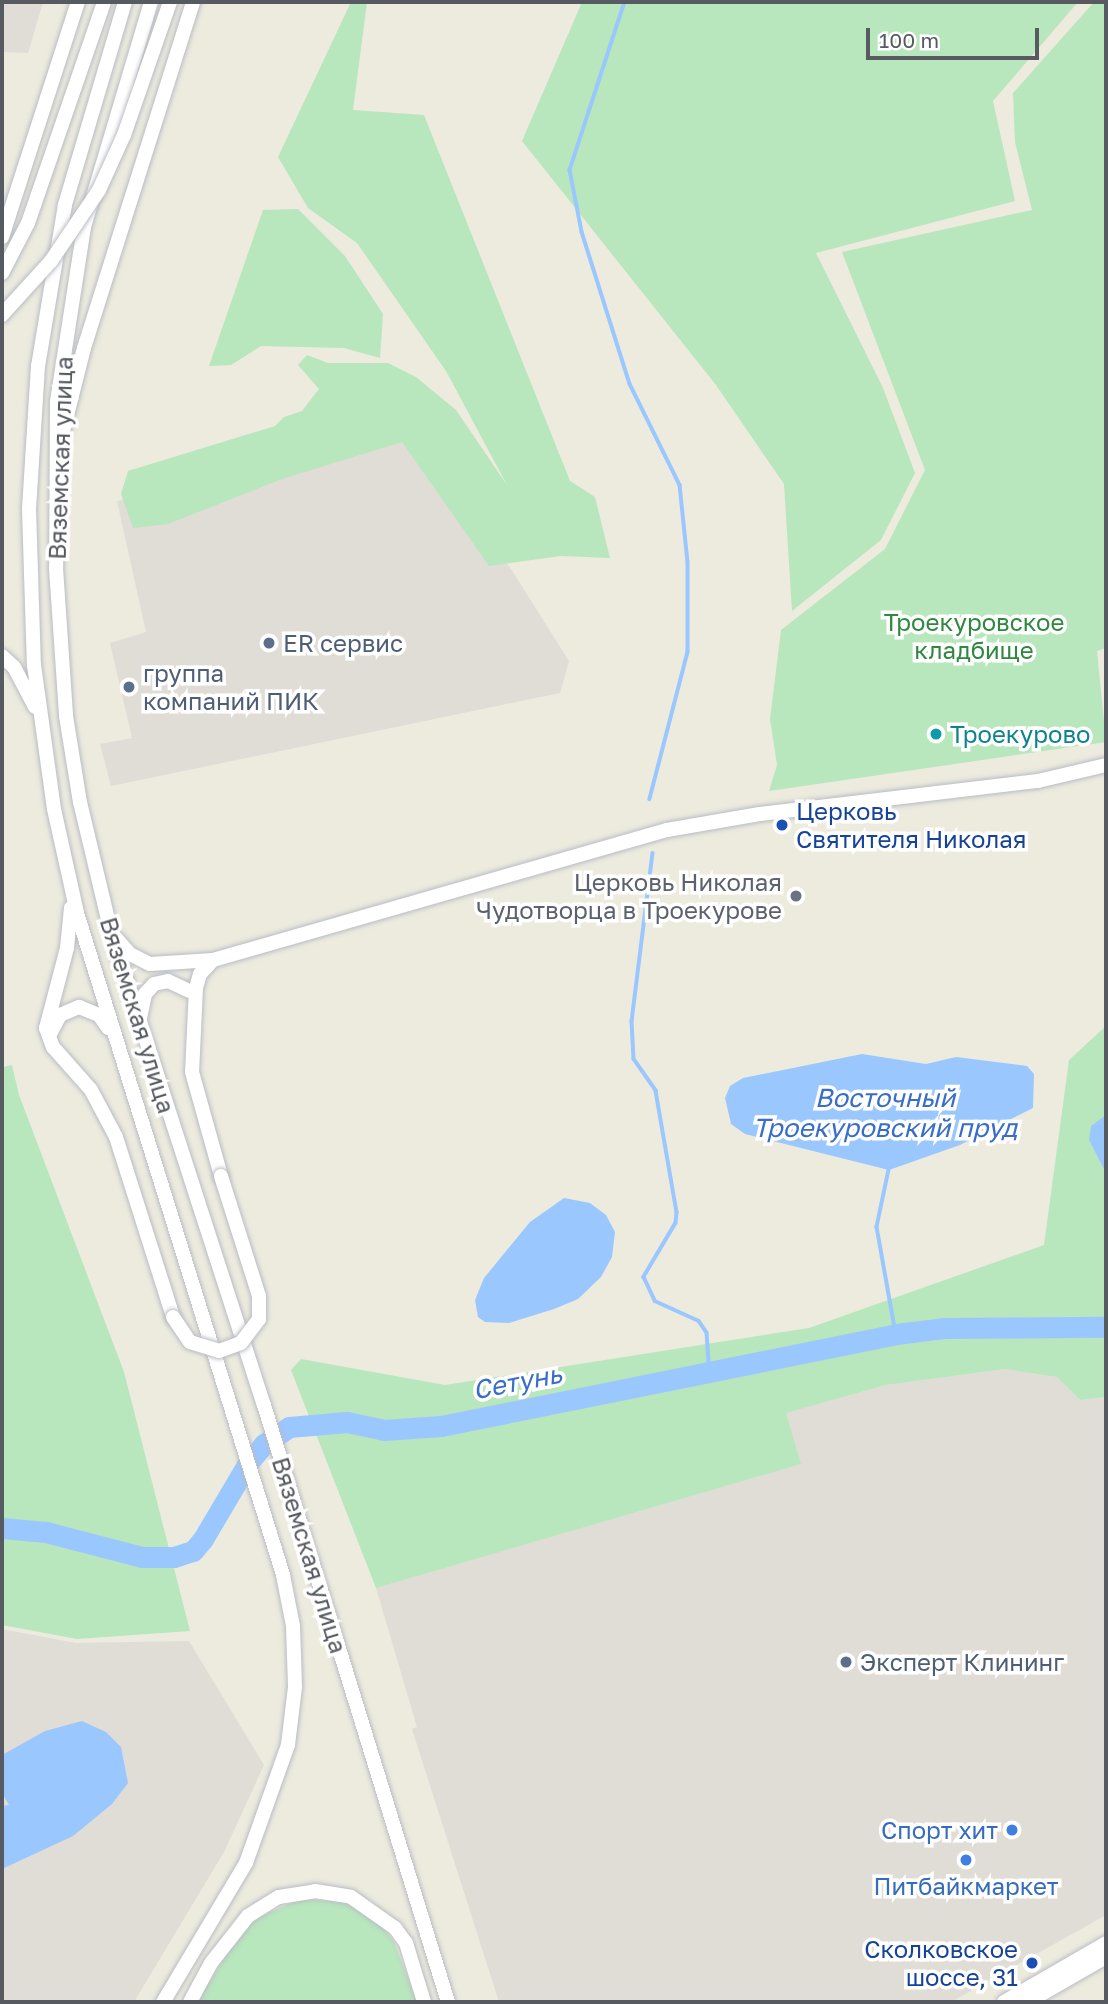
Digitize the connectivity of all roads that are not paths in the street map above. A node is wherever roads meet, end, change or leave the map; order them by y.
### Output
1 (79, 2) edge
2 (104, 2) edge
3 (125, 2) edge
4 (150, 2) edge
5 (170, 2) edge
6 (191, 9) edge
7 (2, 237) edge
8 (2, 273) edge
9 (2, 315) edge
10 (55, 463) junction
11 (2, 656) edge
12 (45, 733) junction
13 (1106, 765) edge
14 (72, 890) junction
15 (111, 932) junction
16 (237, 954) junction
17 (213, 960) junction
18 (150, 964) junction
19 (173, 976) junction
20 (154, 984) junction
21 (193, 1003) junction
22 (140, 1026) junction
23 (113, 1034) junction
24 (49, 1039) junction
25 (1106, 1943) edge
26 (1106, 1957) edge
27 (163, 2002) edge
28 (190, 2002) edge
29 (424, 2002) edge
30 (447, 2002) edge
31 (1004, 2002) edge
32 (1028, 2002) edge

1 - 7 main road
2 - 8 main road
3 - 12 main road, Вяземская улица
4 - 10 main road, Вяземская улица
5 - 9 main road, bridge
6 - 10 main road
10 - 15 main road, Вяземская улица
11 - 12 main road
12 - 14 main road, Вяземская улица
13 - 16 main road
14 - 23 main road, Вяземская улица
14 - 24 main road
15 - 18 main road
15 - 22 main road, Вяземская улица
16 - 17 main road
16 - 21 main road
17 - 18 main road
17 - 19 main road
17 - 21 main road
18 - 19 main road
19 - 20 main road
19 - 21 main road
20 - 21 main road
20 - 22 main road
21 - 24 main road, bridge
22 - 30 main road, Вяземская улица
23 - 24 main road
23 - 27 main road, Вяземская улица
25 - 31 main road
26 - 32 main road
28 - 29 main road

